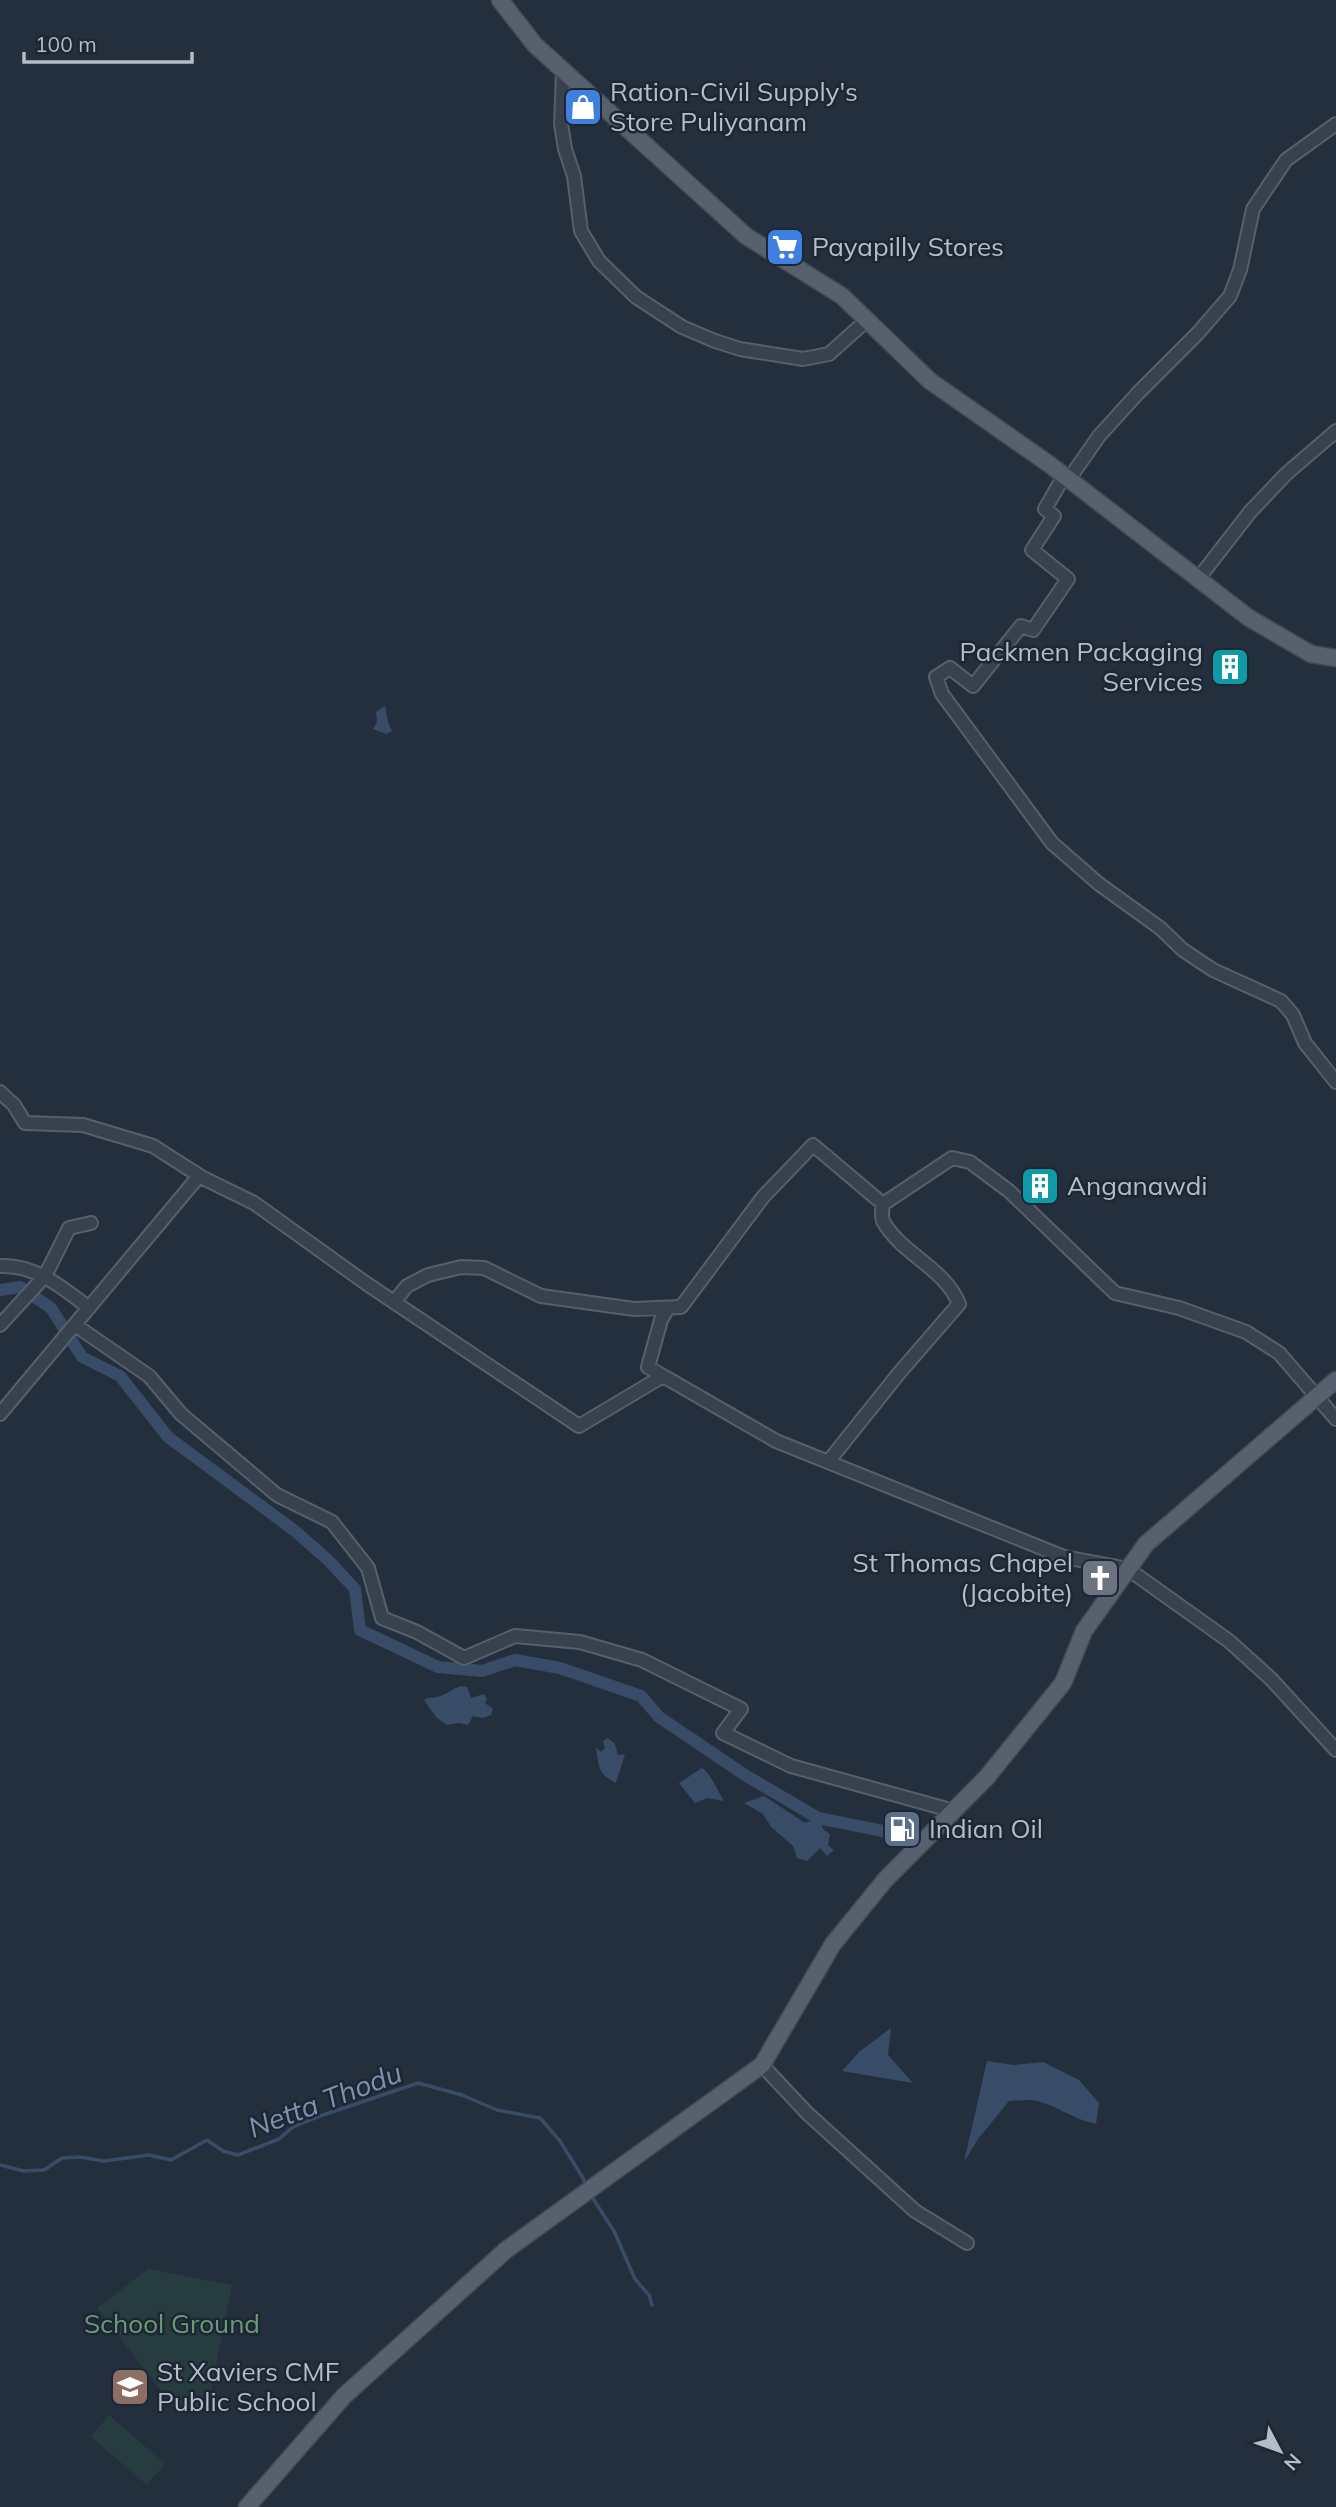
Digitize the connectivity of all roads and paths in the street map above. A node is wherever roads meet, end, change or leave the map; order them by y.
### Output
1 (500, 0) edge
2 (563, 71) junction
3 (1336, 124) edge
4 (867, 320) junction
5 (1336, 431) edge
6 (1066, 478) junction
7 (1198, 579) junction
8 (1336, 658) edge
9 (1336, 1082) edge
10 (0, 1092) edge
11 (203, 1178) junction
12 (883, 1204) junction
13 (91, 1223) dead end
14 (0, 1265) edge
15 (45, 1277) junction
16 (394, 1302) junction
17 (89, 1308) junction
18 (668, 1308) junction
19 (0, 1325) edge
20 (75, 1325) junction
21 (663, 1376) junction
22 (1336, 1380) edge
23 (1316, 1395) junction
24 (0, 1414) edge
25 (1336, 1419) edge
26 (828, 1462) junction
27 (1128, 1569) junction
28 (1336, 1750) edge
29 (954, 1811) junction
30 (762, 2065) junction
31 (967, 2243) dead end
32 (247, 2507) edge

1 - 2 main road
2 - 4 main road
2 - 4 street
3 - 6 street
4 - 6 main road
5 - 7 street
6 - 7 main road
6 - 9 street
7 - 8 main road
10 - 11 street
11 - 16 street
11 - 17 street
12 - 18 street
12 - 23 street
12 - 26 street
13 - 15 street
14 - 15 street
15 - 17 street
15 - 19 street
16 - 18 street
16 - 21 street
17 - 20 street
18 - 21 street
20 - 24 street
20 - 29 street
21 - 26 street
22 - 23 main road
23 - 25 street
23 - 27 main road
26 - 27 street
27 - 28 street
27 - 29 main road
29 - 30 main road
30 - 31 street
30 - 32 main road

